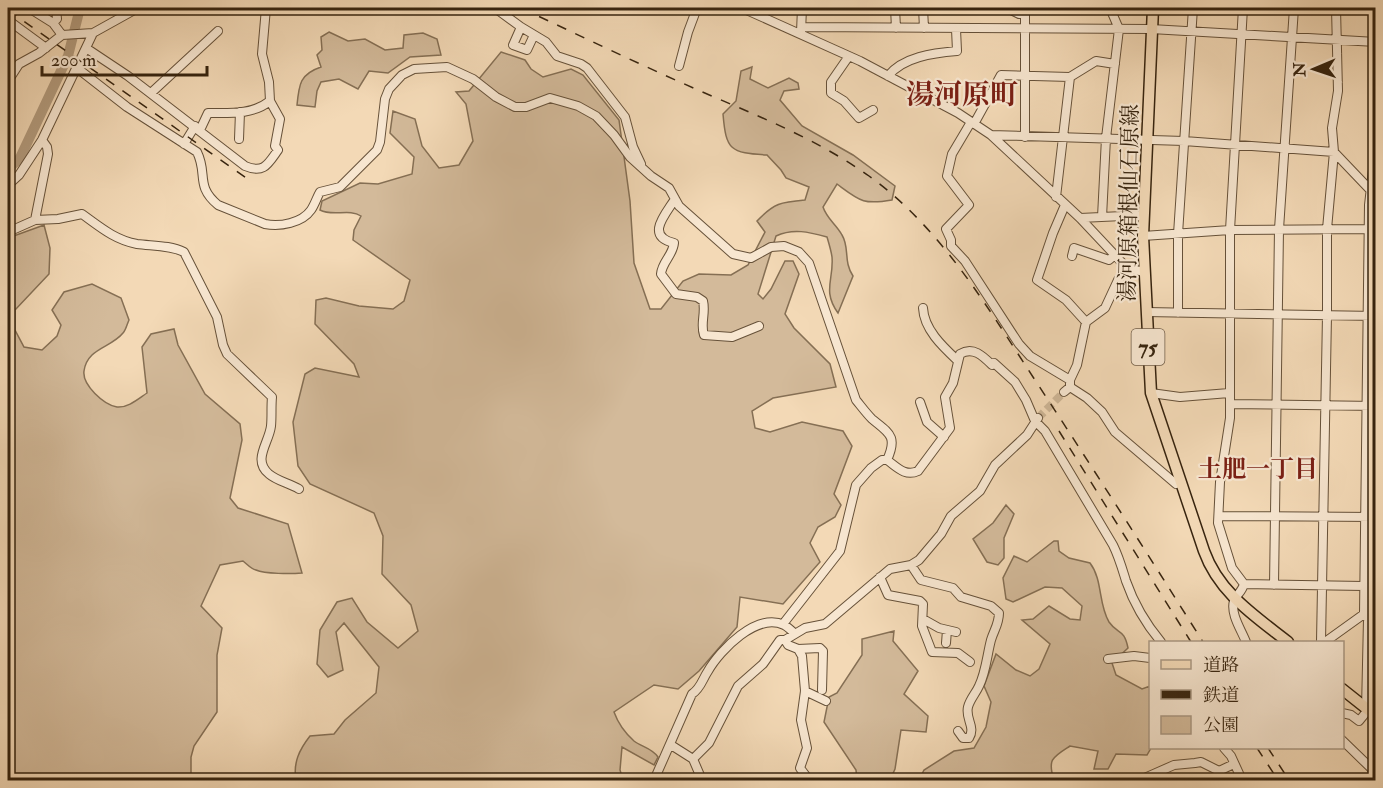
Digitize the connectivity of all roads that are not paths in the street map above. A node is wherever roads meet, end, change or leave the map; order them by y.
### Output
1 (29, 8) edge
2 (56, 8) edge
3 (138, 8) edge
4 (153, 8) edge
5 (224, 8) edge
6 (266, 8) edge
7 (495, 8) edge
8 (697, 8) edge
9 (742, 8) edge
10 (802, 8) edge
11 (895, 8) edge
12 (925, 8) edge
13 (1007, 8) edge
14 (1110, 8) edge
15 (1153, 8) edge
16 (1193, 8) edge
17 (1243, 8) edge
18 (1294, 8) edge
19 (1336, 8) edge
20 (1025, 11) edge
21 (8, 20) edge
22 (53, 23) junction
23 (521, 27) junction
24 (896, 28) junction
25 (924, 28) junction
26 (1119, 28) junction
27 (957, 29) junction
28 (1025, 29) junction
29 (1151, 29) junction
30 (802, 30) junction
31 (218, 31) dead end
32 (1191, 31) junction
33 (93, 33) junction
34 (64, 34) junction
35 (1242, 34) junction
36 (534, 35) junction
37 (1293, 37) junction
38 (1336, 40) junction
39 (1376, 42) edge
40 (46, 48) junction
41 (86, 48) junction
42 (849, 56) junction
43 (1115, 64) junction
44 (679, 66) dead end
45 (77, 68) junction
46 (888, 76) junction
47 (1025, 76) junction
48 (1070, 77) junction
49 (8, 81) edge
50 (151, 93) junction
51 (270, 101) junction
52 (873, 110) dead end
53 (240, 112) junction
54 (973, 123) junction
55 (197, 128) junction
56 (991, 135) junction
57 (1025, 137) junction
58 (1062, 138) junction
59 (1106, 138) junction
60 (239, 139) dead end
61 (1147, 139) junction
62 (42, 140) junction
63 (1184, 141) junction
64 (1376, 143) edge
65 (184, 144) junction
66 (1235, 145) junction
67 (1285, 148) junction
68 (1334, 152) junction
69 (644, 170) junction
70 (8, 185) edge
71 (1372, 193) edge
72 (1056, 197) junction
73 (675, 199) junction
74 (1065, 205) junction
75 (1144, 214) junction
76 (1102, 217) junction
77 (1080, 218) junction
78 (35, 220) junction
79 (1279, 229) junction
80 (1327, 229) junction
81 (1369, 229) junction
82 (1230, 230) junction
83 (8, 232) edge
84 (1178, 234) junction
85 (1143, 236) junction
86 (1115, 255) junction
87 (1072, 256) dead end
88 (1127, 268) junction
89 (1144, 272) junction
90 (923, 308) dead end
91 (1146, 312) junction
92 (1178, 312) junction
93 (1229, 314) junction
94 (1278, 314) junction
95 (1327, 315) junction
96 (1372, 316) edge
97 (1086, 322) junction
98 (759, 326) dead end
99 (957, 360) junction
100 (1068, 387) junction
101 (1151, 393) junction
102 (1229, 393) junction
103 (920, 402) dead end
104 (1230, 404) junction
105 (1277, 404) junction
106 (1325, 405) junction
107 (1371, 406) edge
108 (1037, 419) junction
109 (944, 437) junction
110 (887, 460) junction
111 (1176, 484) dead end
112 (299, 489) dead end
113 (1219, 516) junction
114 (1275, 517) junction
115 (1323, 517) junction
116 (1365, 517) junction
117 (1376, 518) edge
118 (910, 565) junction
119 (880, 577) junction
120 (1244, 584) junction
121 (1274, 585) junction
122 (1322, 585) junction
123 (1364, 585) junction
124 (1235, 599) junction
125 (1364, 614) junction
126 (1376, 614) edge
127 (923, 619) junction
128 (783, 624) junction
129 (947, 630) junction
130 (956, 632) dead end
131 (795, 634) junction
132 (785, 640) junction
133 (1160, 641) edge
134 (1246, 641) edge
135 (1287, 641) edge
136 (1323, 641) edge
137 (1324, 641) edge
138 (946, 643) dead end
139 (798, 649) junction
140 (1149, 658) edge
141 (1108, 659) dead end
142 (970, 662) dead end
143 (822, 690) dead end
144 (805, 691) junction
145 (1344, 691) edge
146 (826, 701) dead end
147 (1370, 712) edge
148 (1344, 713) edge
149 (958, 731) dead end
150 (1344, 742) edge
151 (671, 745) junction
152 (1225, 749) edge
153 (693, 759) junction
154 (1234, 764) junction
155 (1164, 770) junction
156 (1376, 773) edge
157 (652, 780) edge
158 (702, 780) edge
159 (809, 780) edge
160 (878, 780) edge
161 (889, 780) edge
162 (1140, 780) edge
163 (1162, 780) edge
164 (1242, 780) edge

1 - 22 street
2 - 22 street
3 - 33 street
4 - 5 street
6 - 51 street
7 - 23 street
8 - 44 street
9 - 30 street
10 - 30 street
11 - 24 street
12 - 25 street
13 - 20 street
14 - 26 street
15 - 29 main road, 湯河原箱根仙石原線 / 75
16 - 32 street
17 - 35 street
18 - 37 street
19 - 38 street
20 - 28 street
21 - 40 street
22 - 34 street
23 - 36 street
23 - 36 street
24 - 25 street
24 - 30 street
25 - 27 street
26 - 28 street
26 - 29 street
26 - 43 street
27 - 28 street
27 - 46 street
28 - 47 street
29 - 32 street
29 - 61 main road, 湯河原箱根仙石原線 / 75
30 - 42 street
31 - 50 street
32 - 35 street
32 - 63 street
33 - 34 street
33 - 41 street
34 - 40 street
35 - 37 street
35 - 66 street
36 - 69 street
37 - 38 street
37 - 67 street
38 - 39 street
38 - 68 street
40 - 49 street
41 - 45 street
41 - 50 street
42 - 46 street
42 - 52 street
43 - 48 street
43 - 59 street
45 - 62 street
45 - 65 street
46 - 54 street
47 - 48 street
47 - 54 street
47 - 57 street
48 - 58 street
50 - 55 street
51 - 53 street
51 - 55 street
53 - 55 street
53 - 60 street
54 - 56 street
54 - 100 street
55 - 65 street
56 - 57 street
56 - 72 street
57 - 58 street
58 - 59 street
58 - 72 street
59 - 61 street
59 - 76 street
61 - 63 street
61 - 75 main road, 湯河原箱根仙石原線 / 75
62 - 70 street
62 - 78 street
63 - 66 street
63 - 84 street
64 - 71 street
65 - 69 street
66 - 67 street
66 - 82 street
67 - 68 street
67 - 79 street
68 - 71 street
68 - 80 street
69 - 73 street
71 - 81 street
72 - 74 street
73 - 98 street
73 - 110 street
74 - 77 street
74 - 97 street
75 - 76 street
75 - 85 main road, 湯河原箱根仙石原線 / 75
76 - 77 street
77 - 86 street
78 - 83 street
78 - 112 street
79 - 80 street
79 - 82 street
79 - 94 street
80 - 81 street
80 - 95 street
81 - 96 street
82 - 84 street
82 - 93 street
84 - 85 street
84 - 92 street
85 - 89 main road, 湯河原箱根仙石原線 / 75
86 - 87 street
86 - 88 street
88 - 89 street
88 - 97 street
89 - 91 main road, 湯河原箱根仙石原線 / 75
90 - 99 street
91 - 92 street
91 - 101 main road, 湯河原箱根仙石原線 / 75
92 - 93 street
93 - 94 street
93 - 102 street
94 - 95 street
94 - 105 street
95 - 96 street
95 - 106 street
96 - 107 street
97 - 100 street
99 - 108 street
99 - 109 street
100 - 111 street
101 - 102 street
101 - 124 main road, 湯河原箱根仙石原線 / 75
102 - 104 street
103 - 109 street
104 - 105 street
104 - 113 street
105 - 106 street
105 - 114 street
106 - 107 street
106 - 115 street
107 - 116 street
108 - 118 street
108 - 133 street
109 - 110 street
110 - 128 street
113 - 114 street
113 - 120 street
114 - 115 street
114 - 121 street
115 - 116 street
115 - 122 street
116 - 117 street
116 - 123 street
118 - 119 street
118 - 149 street
119 - 127 street
119 - 131 street
120 - 121 street
120 - 124 street
121 - 122 street
122 - 123 street
122 - 136 street
123 - 125 street
124 - 134 street
124 - 135 main road, 湯河原箱根仙石原線 / 75
125 - 126 street
125 - 137 street
125 - 147 street
127 - 129 street
127 - 142 street
128 - 131 street
128 - 151 street
129 - 130 street
129 - 138 street
131 - 132 street
132 - 139 street
132 - 153 street
139 - 143 street
139 - 144 street
140 - 141 street
144 - 146 street
144 - 159 street
145 - 147 main road
147 - 148 street
150 - 156 street
151 - 153 street
151 - 157 street
152 - 154 street
153 - 158 street
154 - 155 street
154 - 164 street
155 - 162 street
155 - 163 street
160 - 161 street

